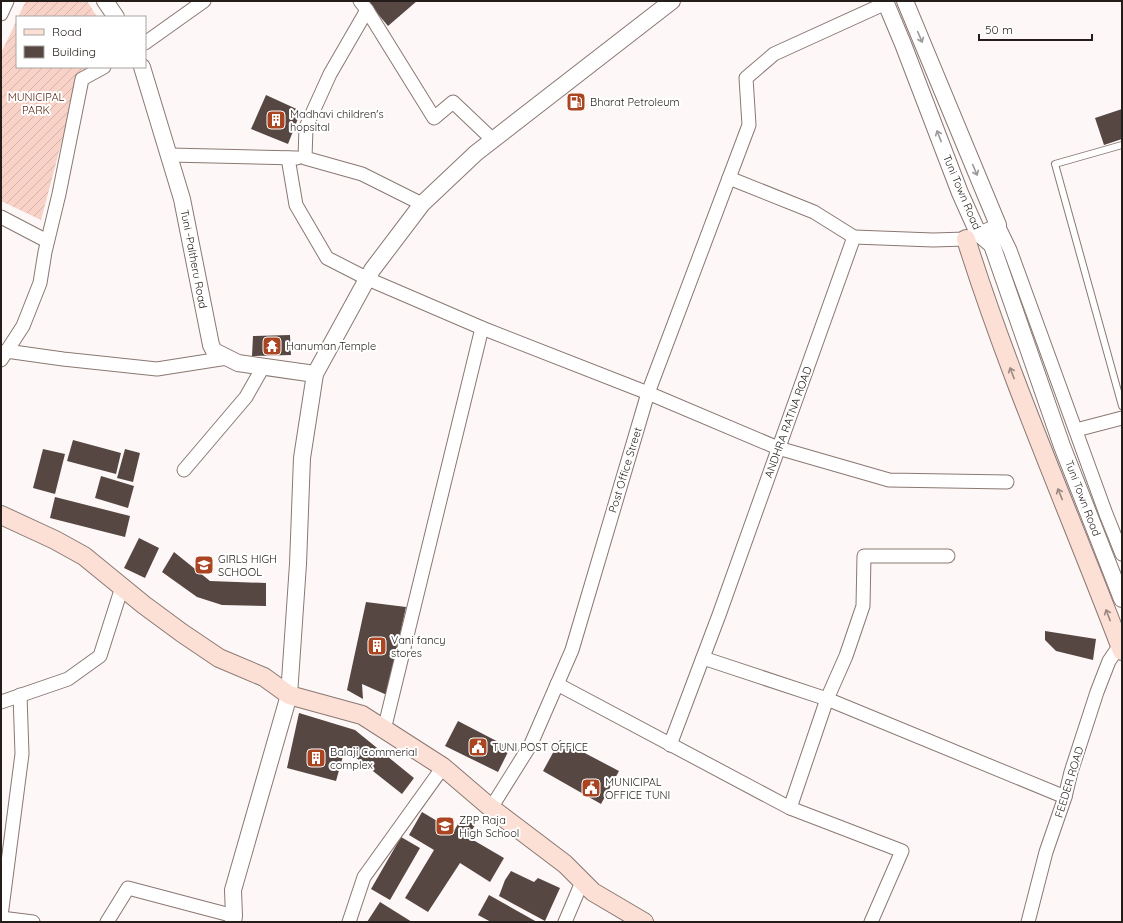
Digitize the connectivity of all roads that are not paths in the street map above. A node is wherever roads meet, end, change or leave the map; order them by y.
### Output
1 (7, 1) edge
2 (106, 1) edge
3 (204, 1) edge
4 (672, 1) edge
5 (905, 1) edge
6 (886, 2) edge
7 (363, 5) edge
8 (1, 14) edge
9 (115, 16) edge
10 (146, 42) edge
11 (102, 68) edge
12 (142, 68) edge
13 (493, 140) junction
14 (1122, 145) edge
15 (170, 155) junction
16 (288, 158) junction
17 (305, 158) junction
18 (730, 178) junction
19 (422, 204) junction
20 (1, 217) edge
21 (998, 225) junction
22 (972, 236) junction
23 (854, 237) junction
24 (47, 241) junction
25 (992, 245) junction
26 (368, 279) junction
27 (482, 328) junction
28 (4, 356) edge
29 (227, 358) junction
30 (263, 367) junction
31 (315, 374) junction
32 (648, 393) junction
33 (1122, 406) edge
34 (1122, 418) edge
35 (1076, 430) junction
36 (778, 448) junction
37 (184, 470) dead end
38 (1007, 482) dead end
39 (1, 516) edge
40 (1122, 554) edge
41 (948, 556) dead end
42 (122, 587) junction
43 (1122, 599) edge
44 (1121, 648) edge
45 (703, 658) junction
46 (557, 684) junction
47 (20, 695) junction
48 (289, 695) junction
49 (827, 699) junction
50 (1, 702) edge
51 (384, 730) junction
52 (670, 745) junction
53 (443, 767) junction
54 (1065, 797) junction
55 (491, 808) junction
56 (790, 808) junction
57 (582, 882) junction
58 (1, 917) edge
59 (233, 919) edge
60 (33, 922) edge
61 (107, 922) edge
62 (349, 922) edge
63 (565, 922) edge
64 (643, 922) edge
65 (871, 922) edge
66 (1028, 922) edge

1 - 8 street
2 - 9 street
3 - 10 street
4 - 13 street
5 -> 21 street, Tuni Town Road
6 - 18 street, Post Office Street
22 -> 6 street, Tuni Town Road
7 - 13 street
7 - 17 street
11 - 24 street
12 - 15 street, Tuni -Paltheru Road
13 - 19 street
14 - 33 lane
15 - 16 street
15 - 29 street, Tuni -Paltheru Road
16 - 17 street
16 - 26 street
17 - 19 street
18 - 23 street
18 - 32 street, Post Office Street
19 - 26 street
20 - 24 street
21 - 22 street
21 - 25 street, Tuni Town Road
21 - 35 street
22 - 23 street
22 - 25 street, Tuni Town Road
44 -> 22 main road
23 - 36 street, ANDHRA RATNA ROAD
24 - 28 street
25 - 43 street, Tuni Town Road
26 - 27 street
26 - 31 street
27 - 32 street
27 - 51 street
28 - 29 street
29 - 30 street, Tuni -Paltheru Road
30 - 31 street, Tuni -Paltheru Road
30 - 37 street
31 - 48 street
32 - 36 street
32 - 46 street, Post Office Street
34 - 35 street
35 - 40 street
36 - 38 street
36 - 45 street, ANDHRA RATNA ROAD
39 - 42 main road
41 - 49 street
42 - 47 street
42 - 48 main road
44 - 54 street, FEEDER ROAD
45 - 49 street
45 - 52 street, ANDHRA RATNA ROAD
46 - 52 street
46 - 55 street, Post Office Street
47 - 50 street
47 - 58 street
48 - 51 main road
48 - 59 street
49 - 54 street
49 - 56 street
51 - 53 main road
52 - 56 street
53 - 55 main road
53 - 62 street
54 - 66 street, FEEDER ROAD
55 - 57 main road
56 - 65 street
57 - 63 street
57 - 64 main road
58 - 60 street
59 - 61 street

